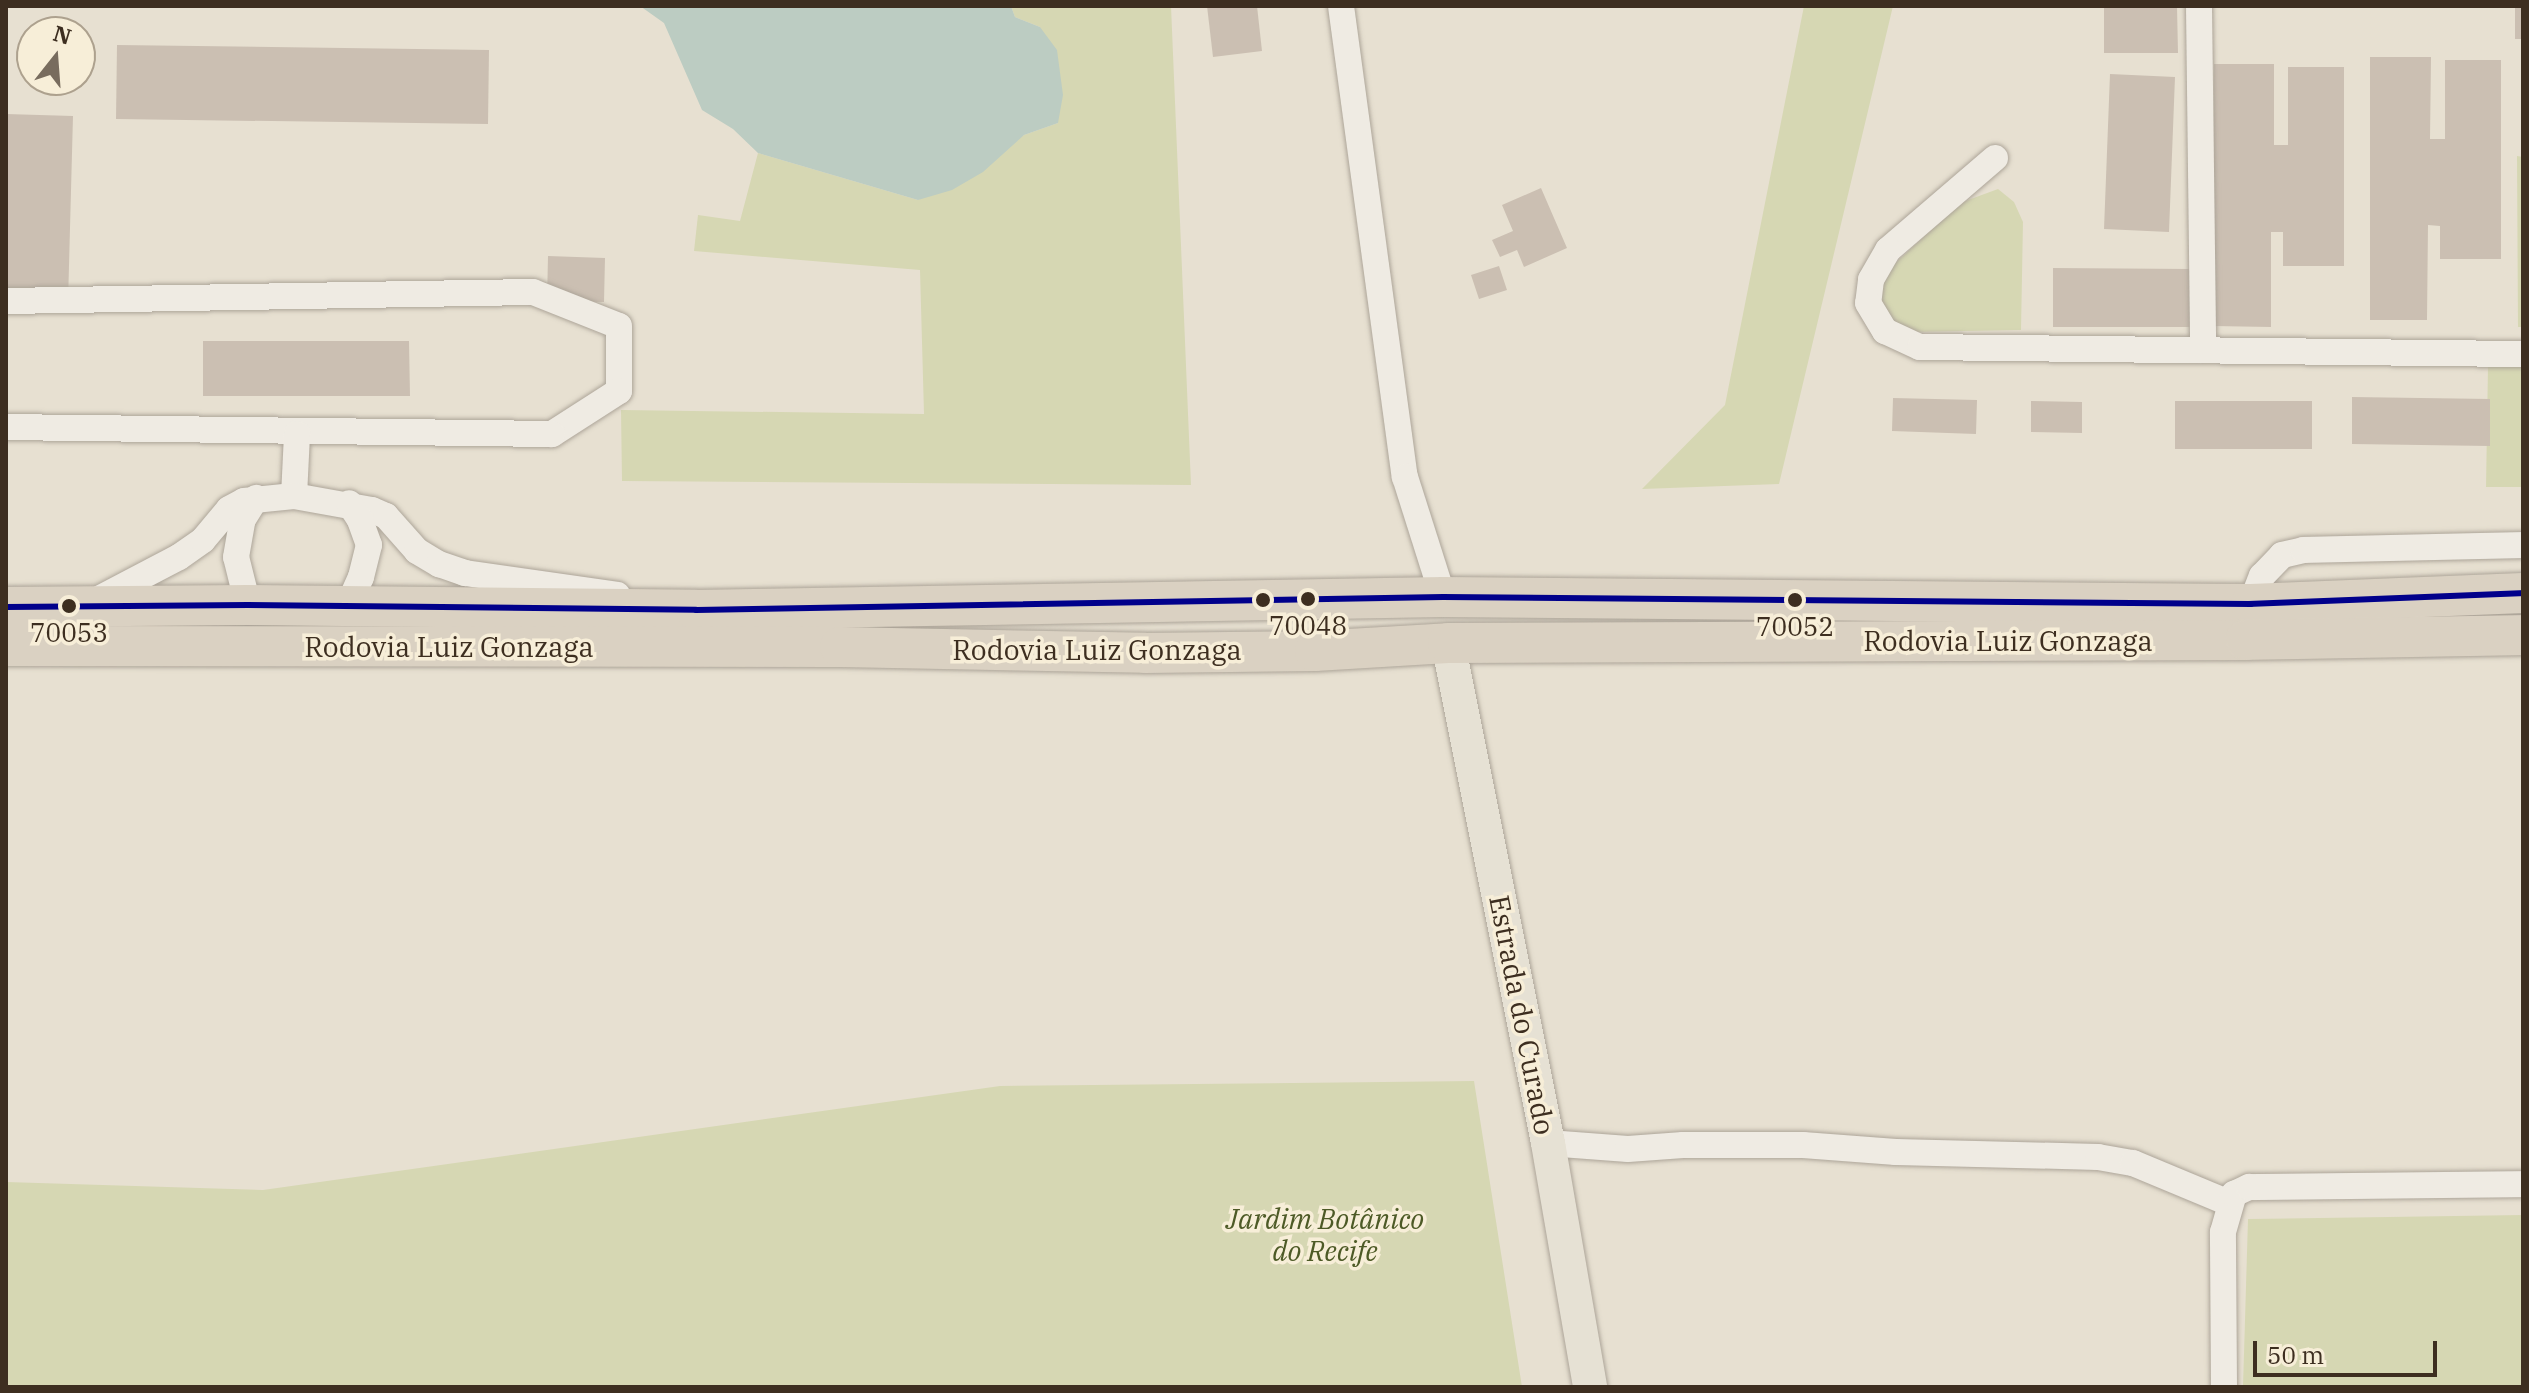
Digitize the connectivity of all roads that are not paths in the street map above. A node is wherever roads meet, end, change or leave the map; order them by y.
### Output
1 (1341, 6) edge
2 (2199, 6) edge
3 (1995, 158) dead end
4 (6, 301) edge
5 (2203, 350) junction
6 (2523, 354) edge
7 (6, 427) edge
8 (297, 434) junction
9 (294, 496) junction
10 (256, 498) junction
11 (349, 503) junction
12 (2523, 545) edge
13 (2523, 593) edge
14 (1443, 597) junction
15 (2251, 604) junction
16 (248, 605) junction
17 (348, 606) junction
18 (6, 607) edge
19 (83, 607) junction
20 (696, 610) junction
21 (2523, 635) edge
22 (1448, 643) junction
23 (6, 646) edge
24 (1548, 1143) junction
25 (2523, 1184) edge
26 (2229, 1203) junction
27 (1590, 1387) edge
28 (2224, 1387) edge

1 - 14 lane
2 - 5 lane
3 - 5 lane
4 - 8 lane
5 - 6 lane
7 - 8 lane
8 - 9 lane
9 - 10 lane
9 - 11 lane
10 - 16 lane
10 - 19 lane
11 - 17 lane
11 - 20 lane
12 - 15 lane
13 - 15 highway, Rodovia Luiz Gonzaga
14 - 15 highway, Rodovia Luiz Gonzaga
14 - 20 highway, Rodovia Luiz Gonzaga
16 - 17 highway, Rodovia Luiz Gonzaga
16 - 19 highway, Rodovia Luiz Gonzaga
17 - 20 highway, Rodovia Luiz Gonzaga
18 - 19 highway, Rodovia Luiz Gonzaga
21 - 22 highway, Rodovia Luiz Gonzaga
22 - 23 highway, Rodovia Luiz Gonzaga
22 - 24 main road, Estrada do Curado
24 - 26 lane
24 - 27 main road, Estrada do Curado
25 - 26 lane
26 - 28 lane

